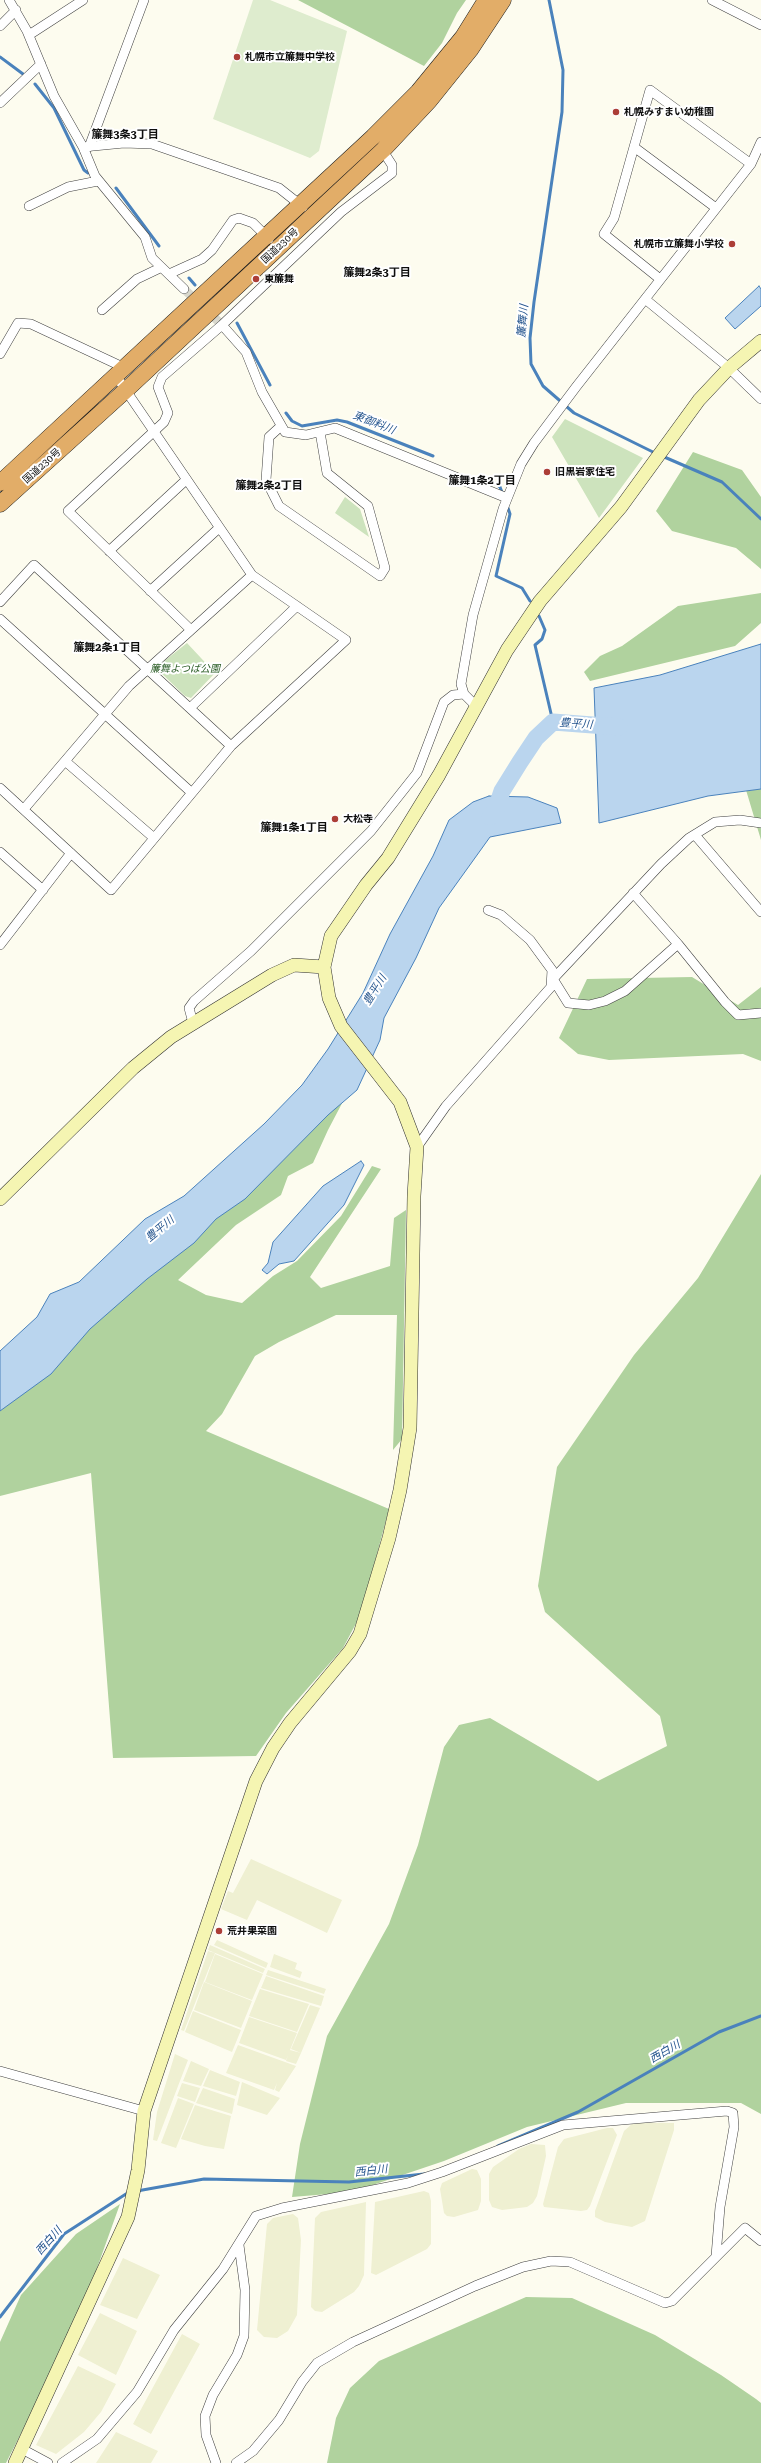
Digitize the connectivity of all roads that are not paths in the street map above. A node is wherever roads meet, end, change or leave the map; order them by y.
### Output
1 (9, 0) edge
2 (83, 0) edge
3 (144, 0) edge
4 (486, 0) edge
5 (503, 0) edge
6 (712, 0) edge
7 (16, 10) junction
8 (761, 25) edge
9 (0, 26) edge
10 (29, 35) junction
11 (41, 64) junction
12 (0, 103) edge
13 (761, 142) edge
14 (378, 144) junction
15 (634, 146) junction
16 (86, 147) junction
17 (751, 164) junction
18 (98, 181) junction
19 (300, 205) junction
20 (29, 206) dead end
21 (716, 208) junction
22 (312, 217) junction
23 (267, 236) junction
24 (276, 250) junction
25 (160, 268) junction
26 (169, 274) junction
27 (660, 279) junction
28 (184, 289) tunnel mouth
29 (645, 299) junction
30 (102, 310) dead end
31 (222, 325) junction
32 (761, 341) edge
33 (0, 354) edge
34 (729, 368) junction
35 (121, 372) junction
36 (126, 390) junction
37 (761, 399) edge
38 (281, 426) junction
39 (154, 431) junction
40 (320, 432) junction
41 (186, 480) junction
42 (0, 483) edge
43 (507, 498) junction
44 (0, 504) edge
45 (219, 528) junction
46 (109, 550) junction
47 (252, 575) junction
48 (150, 591) junction
49 (0, 602) edge
50 (297, 606) junction
51 (0, 619) edge
52 (190, 629) junction
53 (148, 668) junction
54 (464, 694) junction
55 (475, 705) junction
56 (190, 708) junction
57 (105, 714) junction
58 (231, 746) junction
59 (64, 761) junction
60 (0, 788) edge
61 (192, 793) junction
62 (24, 810) junction
63 (761, 823) edge
64 (694, 835) junction
65 (154, 838) junction
66 (0, 852) edge
67 (71, 853) junction
68 (43, 890) junction
69 (633, 893) junction
70 (488, 910) dead end
71 (761, 912) edge
72 (678, 944) junction
73 (0, 946) edge
74 (324, 967) junction
75 (553, 979) junction
76 (761, 1013) edge
77 (193, 1023) junction
78 (417, 1147) junction
79 (0, 1199) edge
80 (0, 2070) edge
81 (144, 2111) junction
82 (761, 2241) edge
83 (238, 2245) junction
84 (716, 2256) junction
85 (22, 2449) junction
86 (15, 2463) edge
87 (48, 2463) edge
88 (62, 2463) edge
89 (216, 2463) edge
90 (236, 2463) edge

1 - 7 street
2 - 10 street
3 - 16 street
4 - 14 highway, 国道230号
5 - 14 highway, 国道230号
6 - 8 street
7 - 9 street
7 - 10 street
10 - 11 street
11 - 12 street
11 - 16 street
13 - 17 street
14 - 19 highway, 国道230号
14 - 22 highway, 国道230号
14 - 31 street
15 - 17 street
15 - 21 street
15 - 27 street
16 - 18 street
16 - 19 street
17 - 21 street
18 - 20 street
18 - 25 street
19 - 22 street
19 - 23 highway, 国道230号
21 - 27 street
22 - 24 highway, 国道230号
23 - 24 street
23 - 26 street
23 - 35 highway, 国道230号
24 - 36 highway, 国道230号
25 - 26 street
25 - 30 street
26 - 28 street
27 - 29 street
29 - 34 street
29 - 43 street
31 - 38 street
31 - 39 street
32 - 34 street
33 - 35 street
34 - 37 street
34 - 55 street
35 - 36 street
35 - 42 highway, 国道230号
36 - 39 street
36 - 44 highway, 国道230号
38 - 40 street
38 - 40 street
39 - 41 street
39 - 46 street
40 - 43 street
41 - 45 street
41 - 46 street
43 - 54 street
45 - 47 street
45 - 48 street
46 - 48 street
47 - 50 street
47 - 52 street
48 - 52 street
49 - 53 street
50 - 56 street
50 - 58 street
51 - 57 street
52 - 53 street
53 - 56 street
53 - 57 street
54 - 55 street
54 - 77 street
55 - 74 street
56 - 58 street
57 - 59 street
57 - 61 street
58 - 61 street
59 - 62 street
59 - 65 street
60 - 62 street
61 - 65 street
62 - 67 street
63 - 64 street
64 - 69 street
64 - 71 street
65 - 67 street
66 - 68 street
67 - 68 street
68 - 73 street
69 - 72 street
69 - 75 street
70 - 75 street
72 - 75 street
72 - 76 street
74 - 77 street
74 - 78 street
75 - 78 street
77 - 79 street
78 - 81 street
80 - 81 street
81 - 85 street
82 - 84 street
83 - 84 street
83 - 88 street
83 - 89 street
84 - 90 street
85 - 86 street
85 - 87 street

